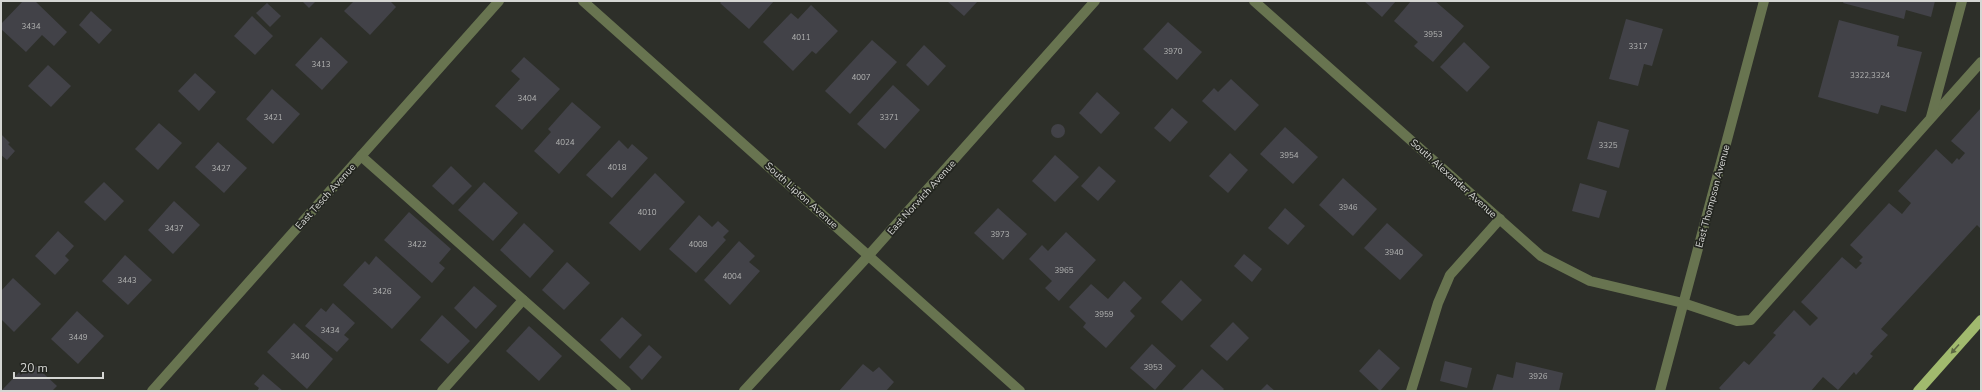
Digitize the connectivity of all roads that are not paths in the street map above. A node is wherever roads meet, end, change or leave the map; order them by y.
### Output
1 (499, 1) edge
2 (583, 1) edge
3 (1096, 1) edge
4 (1254, 1) edge
5 (1764, 1) edge
6 (1962, 1) edge
7 (1981, 62) edge
8 (1930, 119) junction
9 (362, 156) junction
10 (1500, 219) junction
11 (869, 255) junction
12 (523, 300) junction
13 (1683, 303) junction
14 (1981, 320) edge
15 (152, 391) edge
16 (442, 391) edge
17 (626, 391) edge
18 (744, 391) edge
19 (1020, 391) edge
20 (1411, 391) edge
21 (1660, 391) edge
22 (1918, 391) edge

1 - 9 street, East Tesch Avenue
2 - 11 street, South Lipton Avenue
3 - 11 street, East Norwich Avenue
4 - 10 street, South Alexander Avenue
5 - 13 street, East Thompson Avenue
6 - 8 street
7 - 8 street, South Alexander Avenue
8 - 13 street, South Alexander Avenue
9 - 12 street
9 - 15 street, East Tesch Avenue
10 - 13 street, South Alexander Avenue
10 - 20 street
11 - 18 street, East Norwich Avenue
11 - 19 street, South Lipton Avenue
12 - 16 street
12 - 17 street
13 - 21 street, East Thompson Avenue
14 -> 22 main road

